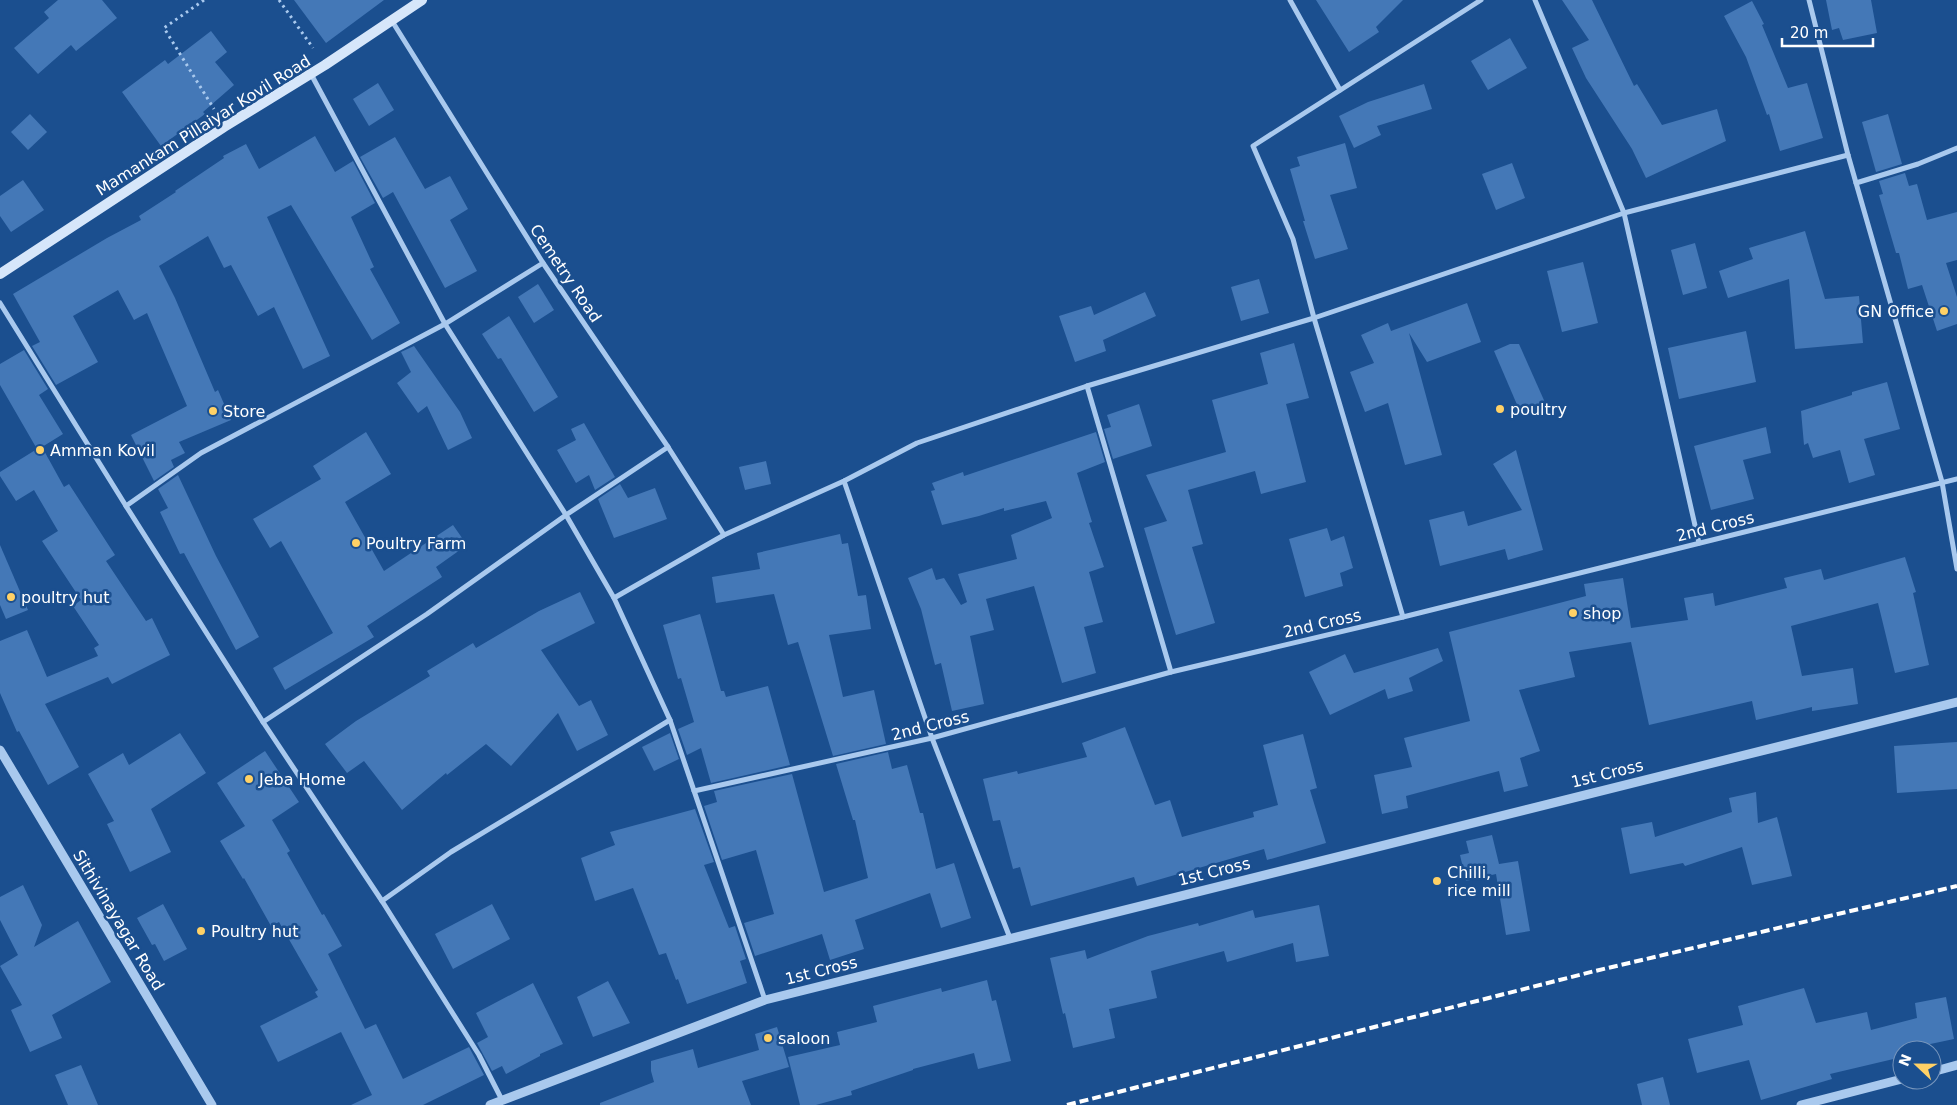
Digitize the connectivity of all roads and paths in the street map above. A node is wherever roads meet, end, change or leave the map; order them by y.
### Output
1 (204, 0) edge
2 (279, 0) edge
3 (422, 0) edge
4 (1290, 0) edge
5 (1481, 0) edge
6 (1535, 0) edge
7 (1809, 0) edge
8 (392, 21) junction
9 (325, 65) junction
10 (311, 74) junction
11 (1340, 90) junction
12 (224, 127) junction
13 (1957, 148) edge
14 (1848, 154) junction
15 (1856, 183) junction
16 (1624, 213) junction
17 (543, 263) junction
18 (0, 274) edge
19 (0, 303) edge
20 (1314, 318) junction
21 (445, 324) junction
22 (1087, 386) junction
23 (668, 446) junction
24 (1957, 478) edge
25 (844, 482) junction
26 (1942, 482) junction
27 (126, 506) junction
28 (566, 515) junction
29 (724, 535) junction
30 (1699, 543) junction
31 (1957, 569) edge
32 (614, 598) junction
33 (1403, 617) junction
34 (1171, 672) junction
35 (1957, 702) edge
36 (670, 720) junction
37 (263, 722) junction
38 (932, 738) junction
39 (0, 750) edge
40 (694, 792) junction
41 (382, 900) junction
42 (1010, 938) junction
43 (765, 1000) junction
44 (1957, 1065) edge
45 (1942, 1069) edge
46 (1892, 1082) edge
47 (502, 1100) junction
48 (212, 1105) edge
49 (490, 1105) edge
50 (1801, 1105) edge

1 - 12 path
2 - 9 path
3 - 8 main road, Mamankam Pillaiyar Kovil Road
4 - 11 street
5 - 11 street
6 - 16 street
7 - 14 street
8 - 9 main road, Mamankam Pillaiyar Kovil Road
8 - 17 street, Cemetry Road
9 - 10 main road, Mamankam Pillaiyar Kovil Road
10 - 12 main road, Mamankam Pillaiyar Kovil Road
10 - 21 street
11 - 20 street
12 - 18 main road, Mamankam Pillaiyar Kovil Road
13 - 15 street
14 - 15 street
14 - 16 street
15 - 26 street
16 - 20 street
16 - 30 street
17 - 21 street
17 - 23 street, Cemetry Road
19 - 27 street
20 - 22 street
20 - 33 street
21 - 27 street
21 - 28 street
22 - 25 street
22 - 34 street
23 - 28 street
23 - 29 street, Cemetry Road
24 - 26 street, 2nd Cross
25 - 29 street
25 - 38 street
26 - 30 street, 2nd Cross
26 - 31 street
27 - 37 street
28 - 32 street
28 - 37 street
29 - 32 street
30 - 33 street, 2nd Cross
32 - 36 street
33 - 34 street, 2nd Cross
34 - 38 street, 2nd Cross
35 - 42 street, 1st Cross
36 - 40 street
36 - 41 street
37 - 41 street
38 - 40 street, 2nd Cross
38 - 42 street
39 - 48 street, Sithivinayagar Road
40 - 43 street
41 - 47 street
42 - 43 street, 1st Cross
43 - 47 street, 1st Cross
44 - 45 street
46 - 50 street
47 - 49 street, 1st Cross

